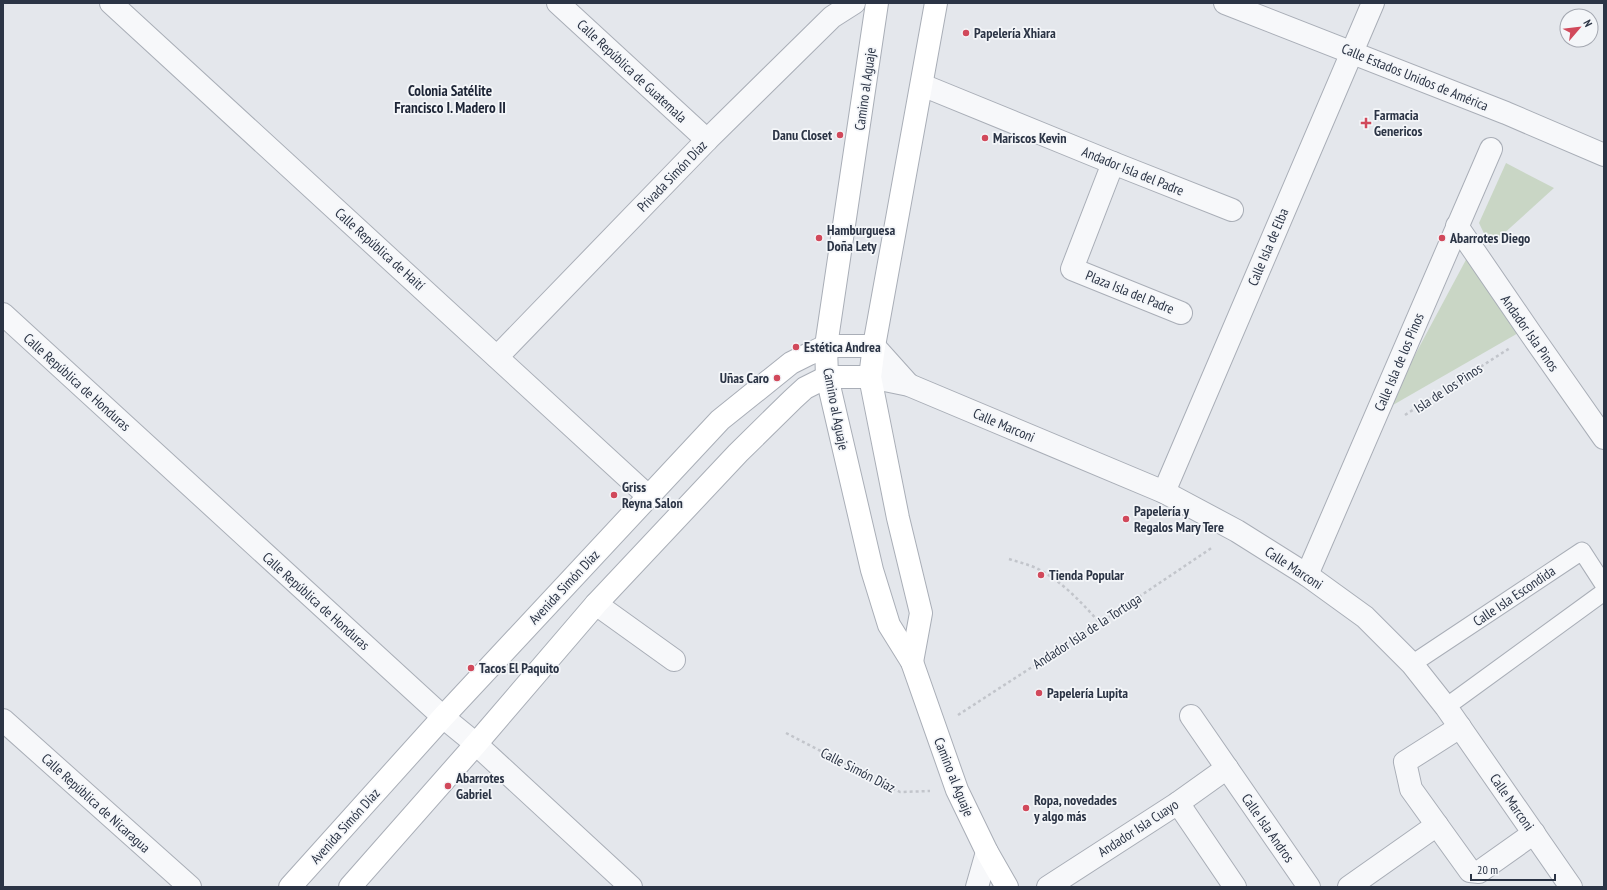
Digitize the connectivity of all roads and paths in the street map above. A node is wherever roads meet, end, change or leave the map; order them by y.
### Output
1 (111, 3) edge
2 (558, 3) edge
3 (854, 3) edge
4 (877, 3) edge
5 (936, 3) edge
6 (1225, 3) edge
7 (1373, 3) edge
8 (1352, 53) junction
9 (922, 86) junction
10 (707, 140) junction
11 (1491, 149) dead end
12 (1604, 155) edge
13 (1113, 163) junction
14 (1232, 210) dead end
15 (1457, 226) junction
16 (1181, 313) dead end
17 (3, 314) edge
18 (1531, 334) junction
19 (826, 346) junction
20 (874, 346) junction
21 (497, 357) junction
22 (827, 377) junction
23 (870, 377) junction
24 (909, 385) junction
25 (1405, 416) dead end
26 (1604, 438) edge
27 (1164, 492) junction
28 (648, 496) junction
29 (1236, 530) junction
30 (1009, 559) dead end
31 (1307, 575) junction
32 (1604, 585) edge
33 (1604, 592) edge
34 (596, 604) junction
35 (1100, 623) junction
36 (674, 660) dead end
37 (912, 662) junction
38 (1412, 664) junction
39 (1446, 707) junction
40 (1191, 716) dead end
41 (443, 717) junction
42 (3, 720) edge
43 (1460, 727) junction
44 (935, 729) junction
45 (786, 733) dead end
46 (476, 744) junction
47 (1227, 768) junction
48 (957, 790) junction
49 (1178, 803) junction
50 (1437, 825) junction
51 (1534, 833) junction
52 (987, 852) junction
53 (190, 887) edge
54 (290, 887) edge
55 (350, 887) edge
56 (631, 887) edge
57 (977, 887) edge
58 (1007, 887) edge
59 (1048, 887) edge
60 (1235, 887) edge
61 (1309, 887) edge
62 (1349, 887) edge
63 (1572, 887) edge

1 - 21 street, Calle República de Haití
2 - 10 street, Calle República de Guatemala
3 - 10 street, Privada Simón Díaz
4 - 19 main road, Camino al Aguaje
5 - 9 main road
6 - 8 street, Calle Estados Unidos de América
7 - 8 street, Calle Isla de Elba
8 - 12 street, Calle Estados Unidos de América
8 - 27 street, Calle Isla de Elba
9 - 13 street, Andador Isla del Padre
9 - 20 main road
10 - 21 street, Privada Simón Díaz
11 - 15 street, Calle Isla de los Pinos
13 - 14 street, Andador Isla del Padre
13 - 16 street, Plaza Isla del Padre
15 - 18 street, Andador Isla Pinos
15 - 31 street, Calle Isla de los Pinos
17 - 41 street, Calle República de Honduras
18 - 25 path, Isla de los Pinos
18 - 26 street, Andador Isla Pinos
19 - 20 main road, Avenida Simón Díaz
19 - 22 main road, Camino al Aguaje
19 - 28 main road, Avenida Simón Díaz
20 - 23 main road
20 - 24 street, Calle Marconi
21 - 28 street, Calle República de Haití
22 - 23 main road
22 - 34 main road
22 - 37 main road, Camino al Aguaje
23 - 24 street, Calle Marconi
23 - 37 main road
24 - 27 street, Calle Marconi
27 - 29 street, Calle Marconi
28 - 41 main road, Avenida Simón Díaz
29 - 31 street, Calle Marconi
29 - 35 path, Andador Isla de la Tortuga
30 - 35 path
31 - 38 street, Calle Marconi
32 - 38 lane, Calle Isla Escondida
33 - 39 lane
34 - 36 street
34 - 46 main road
35 - 44 path, Andador Isla de la Tortuga
37 - 44 main road, Camino al Aguaje
38 - 39 street, Calle Marconi
39 - 43 street, Calle Marconi
40 - 47 street, Calle Isla Andros
41 - 46 street, Calle República de Honduras
41 - 54 main road, Avenida Simón Díaz
42 - 53 street, Calle República de Nicaragua
43 - 50 street
43 - 51 street, Calle Marconi
44 - 48 main road, Camino al Aguaje
45 - 48 path, Calle Simón Díaz
46 - 55 main road
46 - 56 street, Calle República de Honduras
47 - 49 street, Andador Isla Cuayo
47 - 61 street, Calle Isla Andros
48 - 52 main road, Camino al Aguaje
49 - 59 street, Andador Isla Cuayo
49 - 60 street
50 - 51 street
50 - 62 street
51 - 63 street, Calle Marconi
52 - 57 street
52 - 58 main road, Camino al Aguaje

